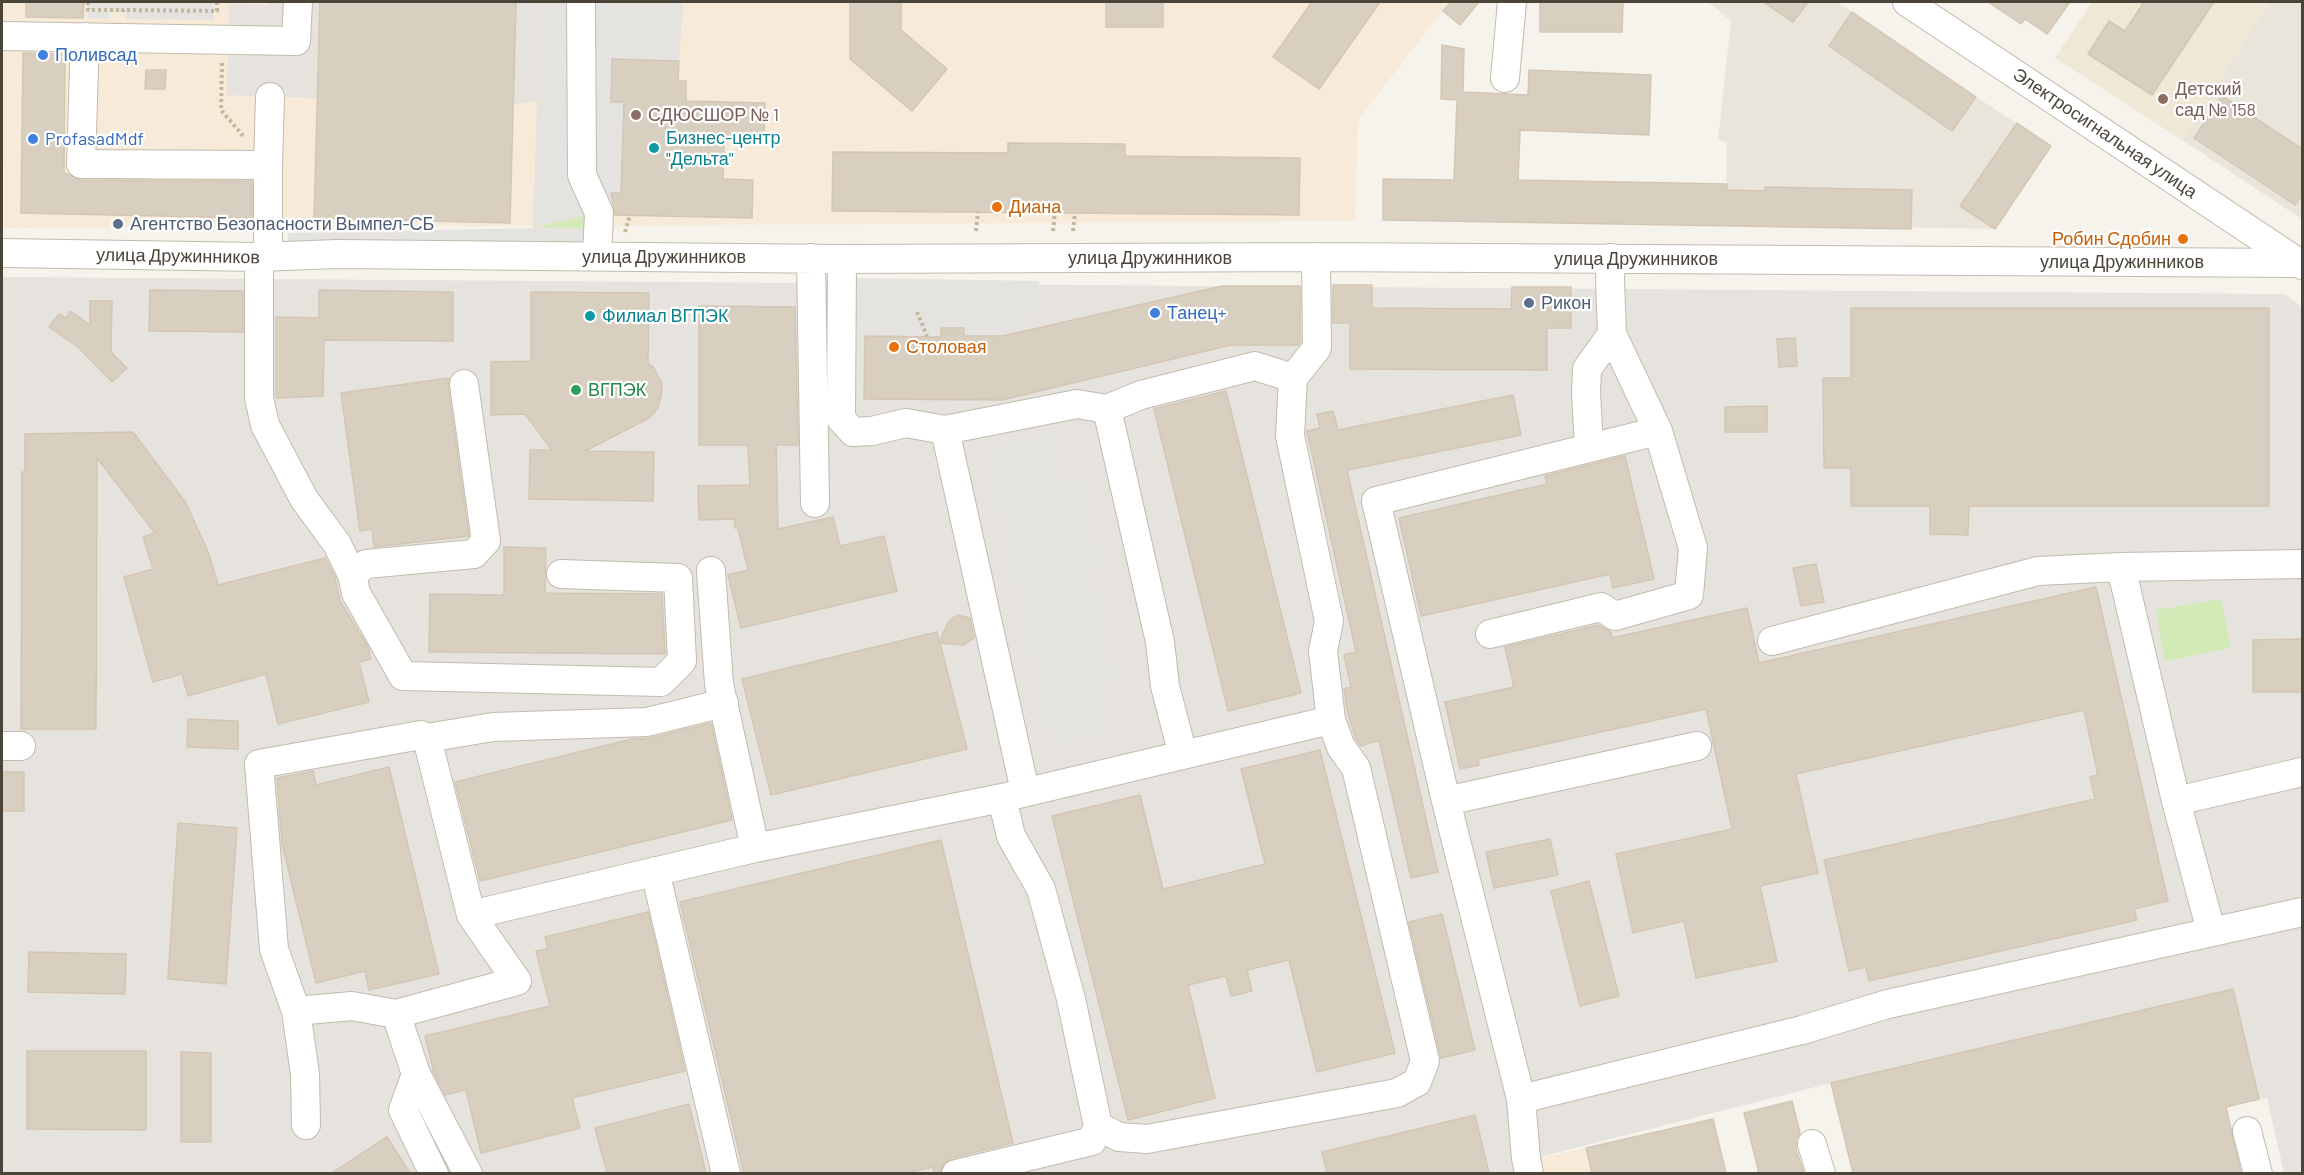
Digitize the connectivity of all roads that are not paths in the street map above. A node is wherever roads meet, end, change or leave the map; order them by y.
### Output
1 (298, 2) edge
2 (580, 2) edge
3 (1512, 2) edge
4 (1907, 2) edge
5 (103, 19) edge
6 (2, 36) edge
7 (1505, 78) dead end
8 (270, 97) dead end
9 (268, 165) junction
10 (2, 253) edge
11 (264, 257) junction
12 (597, 257) junction
13 (1316, 257) junction
14 (811, 258) junction
15 (1611, 258) junction
16 (842, 259) junction
17 (2301, 262) edge
18 (1612, 334) junction
19 (1293, 378) junction
20 (464, 384) dead end
21 (1107, 409) junction
22 (945, 430) junction
23 (1658, 431) junction
24 (1589, 448) junction
25 (815, 503) dead end
26 (2302, 564) edge
27 (2121, 567) junction
28 (711, 571) dead end
29 (561, 574) dead end
30 (352, 575) junction
31 (1490, 634) dead end
32 (1772, 641) dead end
33 (724, 703) junction
34 (1331, 720) junction
35 (427, 738) junction
36 (1697, 746) dead end
37 (1183, 755) junction
38 (2302, 772) edge
39 (1014, 795) junction
40 (1446, 801) junction
41 (2176, 801) junction
42 (755, 848) junction
43 (655, 871) junction
44 (2302, 912) edge
45 (471, 915) junction
46 (2211, 931) junction
47 (296, 1011) junction
48 (396, 1014) junction
49 (416, 1074) junction
50 (1521, 1099) junction
51 (306, 1125) dead end
52 (1098, 1126) junction
53 (2247, 1131) dead end
54 (1812, 1144) dead end
55 (434, 1173) edge
56 (468, 1173) edge
57 (726, 1173) edge
58 (956, 1173) edge
59 (1529, 1173) edge
60 (1821, 1173) edge
61 (2258, 1173) edge

1 - 5 street
2 - 12 street
3 - 7 street
4 - 17 street, Электросигнальная улица
5 - 6 street
5 - 9 street
8 - 9 street
9 - 11 street
10 - 11 street, улица Дружинников
11 - 12 street, улица Дружинников
11 - 30 street
12 - 14 street, улица Дружинников
13 - 15 street, улица Дружинников
13 - 16 street, улица Дружинников
13 - 19 street
14 - 16 street, улица Дружинников
14 - 25 street
15 - 17 street, улица Дружинников
15 - 18 street
16 - 22 street
18 - 23 street
18 - 24 street
19 - 21 street
19 - 34 street
20 - 30 street
21 - 22 street
21 - 37 street
22 - 39 street
23 - 24 street
23 - 31 street
24 - 40 street
26 - 27 street
27 - 32 street
27 - 41 street
28 - 33 street
29 - 30 street
33 - 35 street
33 - 42 street
34 - 37 street
34 - 52 street
35 - 45 street
35 - 47 street
36 - 40 street
37 - 39 street
38 - 41 street
39 - 42 street
39 - 52 street
40 - 50 street
41 - 46 street
42 - 43 street
43 - 45 street
43 - 57 street
44 - 46 street
45 - 48 street
46 - 50 street
47 - 48 street
47 - 51 street
48 - 49 street
49 - 55 street
49 - 56 street
50 - 59 street
52 - 58 street
53 - 61 street
54 - 60 street

